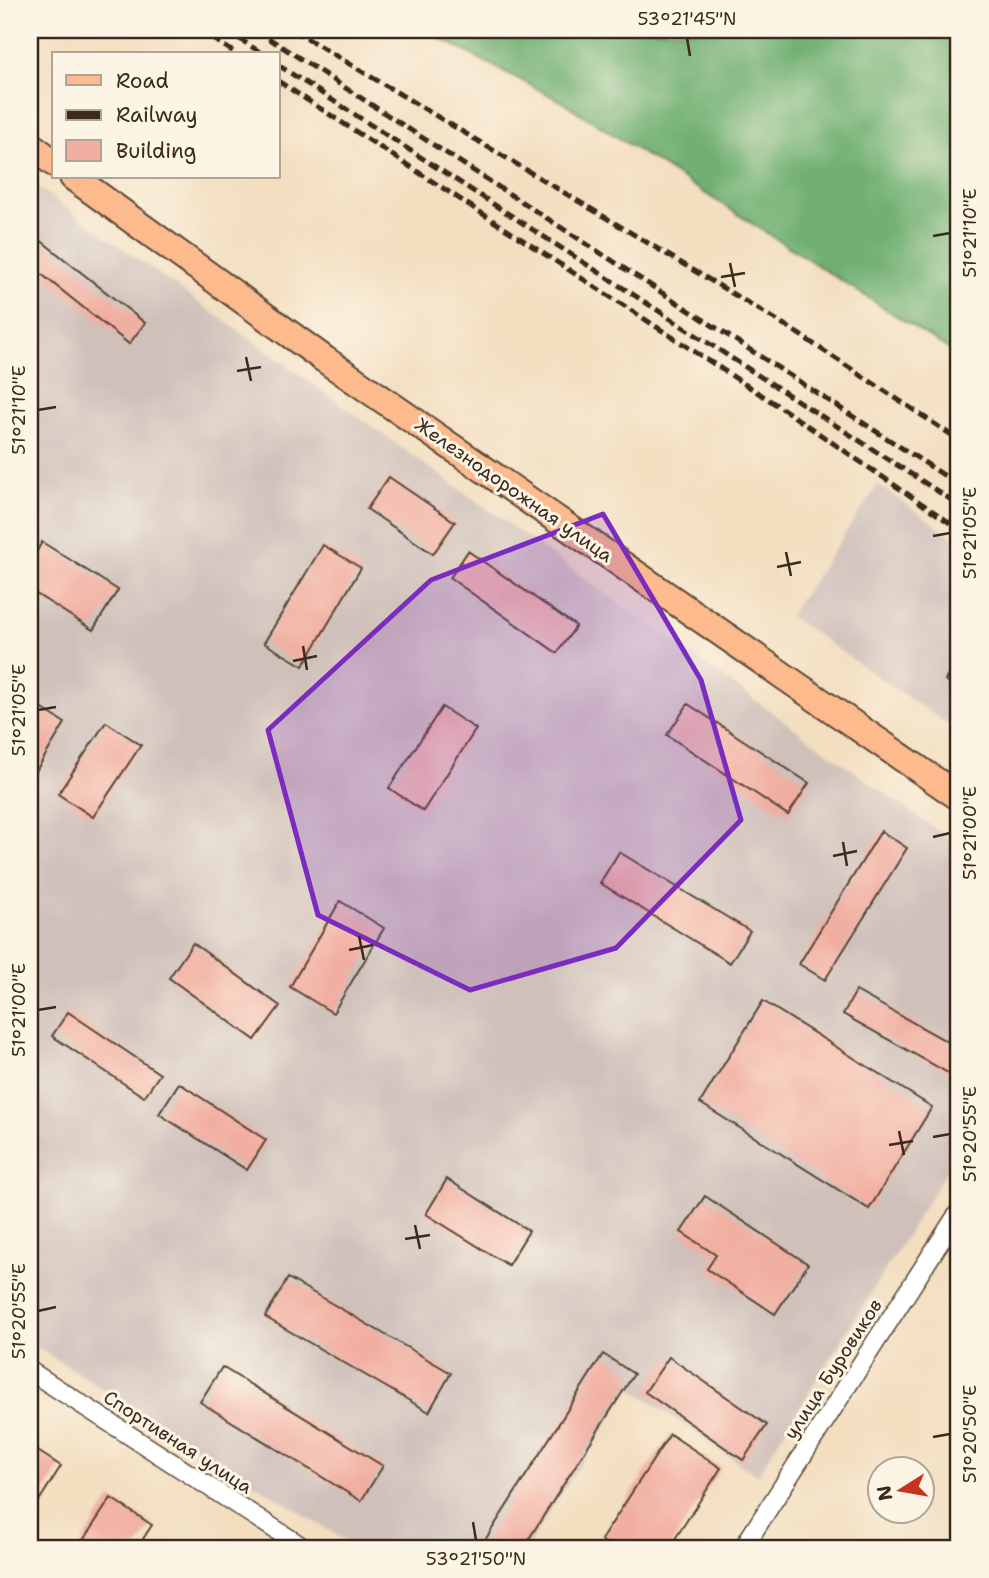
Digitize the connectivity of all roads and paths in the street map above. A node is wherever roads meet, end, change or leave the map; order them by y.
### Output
1 (30, 145) edge
2 (52, 162) edge
3 (74, 178) edge
4 (959, 797) edge
5 (959, 1212) edge
6 (30, 1371) edge
7 (304, 1548) edge
8 (743, 1548) edge

1 - 2 main road
3 - 4 main road, Железнодорожная улица
5 - 8 street, улица Буровиков
6 - 7 street, Спортивная улица

